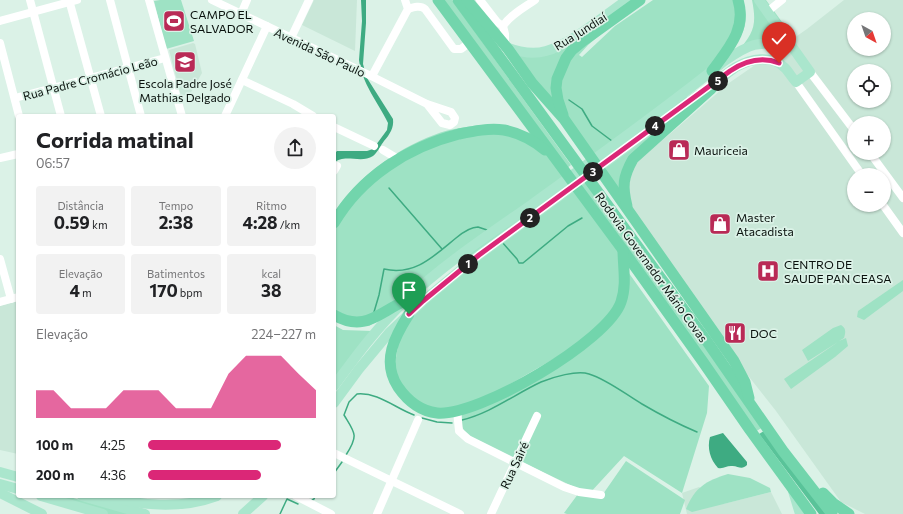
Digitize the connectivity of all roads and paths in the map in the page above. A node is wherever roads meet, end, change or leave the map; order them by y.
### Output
1 (30, 0) edge
2 (110, 0) edge
3 (149, 0) edge
4 (212, 0) edge
5 (247, 0) edge
6 (309, 0) edge
7 (405, 0) edge
8 (438, 0) edge
9 (458, 0) edge
10 (467, 0) edge
11 (480, 0) edge
12 (535, 0) edge
13 (640, 0) edge
14 (738, 0) edge
15 (759, 0) edge
16 (782, 0) edge
17 (72, 1) edge
18 (623, 1) edge
19 (408, 9) junction
20 (33, 12) junction
21 (766, 12) junction
22 (241, 14) junction
23 (0, 21) edge
24 (267, 26) junction
25 (502, 26) junction
26 (291, 38) junction
27 (0, 43) edge
28 (469, 43) junction
29 (790, 44) junction
30 (506, 46) junction
31 (166, 58) junction
32 (128, 68) junction
33 (712, 71) junction
34 (810, 72) junction
35 (366, 73) junction
36 (90, 78) junction
37 (242, 80) junction
38 (719, 80) junction
39 (796, 82) junction
40 (54, 88) junction
41 (14, 98) junction
42 (685, 99) junction
43 (428, 104) dead end
44 (18, 114) edge
45 (60, 114) edge
46 (100, 114) edge
47 (140, 114) edge
48 (181, 114) edge
49 (225, 114) edge
50 (310, 114) edge
51 (564, 119) junction
52 (847, 121) edge
53 (336, 128) edge
54 (374, 146) dead end
55 (383, 150) dead end
56 (16, 154) edge
57 (554, 156) junction
58 (0, 158) edge
59 (398, 159) junction
60 (875, 160) edge
61 (857, 168) edge
62 (903, 198) edge
63 (888, 212) edge
64 (628, 213) junction
65 (336, 220) edge
66 (903, 233) edge
67 (623, 250) junction
68 (0, 259) edge
69 (14, 298) edge
70 (405, 301) junction
71 (0, 302) edge
72 (409, 314) junction
73 (336, 316) edge
74 (336, 383) edge
75 (336, 400) edge
76 (752, 406) junction
77 (457, 411) junction
78 (537, 416) dead end
79 (418, 420) dead end
80 (783, 451) junction
81 (336, 454) edge
82 (516, 462) junction
83 (16, 471) edge
84 (0, 472) edge
85 (16, 476) edge
86 (392, 482) junction
87 (0, 484) edge
88 (16, 488) edge
89 (791, 488) junction
90 (0, 493) edge
91 (601, 494) dead end
92 (48, 498) edge
93 (89, 498) edge
94 (113, 498) edge
95 (209, 498) edge
96 (261, 498) edge
97 (300, 498) edge
98 (42, 514) edge
99 (103, 514) edge
100 (145, 514) edge
101 (244, 514) edge
102 (331, 514) edge
103 (377, 514) edge
104 (460, 514) edge
105 (490, 514) edge
106 (800, 514) edge
107 (811, 514) edge
108 (832, 514) edge
109 (849, 514) edge

1 - 20 street
2 - 32 street
3 - 31 street
4 - 22 street, Avenida São Paulo
5 - 22 street
6 - 26 street
7 - 19 street
8 - 28 highway, Rodovia Governador Mário Covas
9 - 76 highway, Rodovia Governador Mário Covas
10 - 30 highway
11 - 25 street
12 - 25 street
13 - 51 highway
14 - 33 highway
15 - 21 main road
16 - 21 street
17 - 20 street
17 - 36 street
18 - 30 main road, Rua Jundiaí
19 - 28 street
19 - 35 street
20 - 23 street
20 - 40 street
21 - 29 main road
22 - 24 street, Avenida São Paulo
24 - 26 street, Avenida São Paulo
24 - 37 street
25 - 30 street
26 - 35 street, Avenida São Paulo
27 - 41 street
28 - 57 highway, Rodovia Governador Mário Covas
29 - 33 main road
29 - 34 main road
30 - 51 highway
31 - 32 street, Rua Padre Cromácio Leão
31 - 48 street
32 - 36 street, Rua Padre Cromácio Leão
32 - 47 street
33 - 42 main road
34 - 39 main road
34 - 52 street
35 - 43 street, Avenida São Paulo
36 - 40 street, Rua Padre Cromácio Leão
36 - 46 street
37 - 49 street
37 - 50 street
38 - 39 main road
38 - 42 main road
38 - 64 highway
39 - 61 street
40 - 41 street, Rua Padre Cromácio Leão
40 - 45 street
41 - 44 street
42 - 70 main road
42 - 72 main road
51 - 64 highway
53 - 54 street
55 - 59 street
56 - 58 street
57 - 59 highway
57 - 67 highway, Rodovia Governador Mário Covas
59 - 65 highway
60 - 62 street
63 - 66 street
64 - 76 highway
67 - 77 highway
67 - 89 highway, Rodovia Governador Mário Covas
68 - 69 street
69 - 71 street
70 - 73 highway
70 - 74 main road
72 - 75 main road
72 - 77 highway
76 - 80 highway, Rodovia Governador Mário Covas
77 - 82 street
78 - 82 street, Rua Sairé
79 - 86 street
80 - 108 highway, Rodovia Governador Mário Covas
80 - 109 highway
81 - 86 street
82 - 91 street
82 - 105 street, Rua Sairé
83 - 84 street
84 - 85 main road
86 - 103 street
86 - 104 street
87 - 88 main road
89 - 106 main road
89 - 107 highway, Rodovia Governador Mário Covas
90 - 98 main road
92 - 99 main road
93 - 100 main road
94 - 95 main road
96 - 101 main road
97 - 102 street

